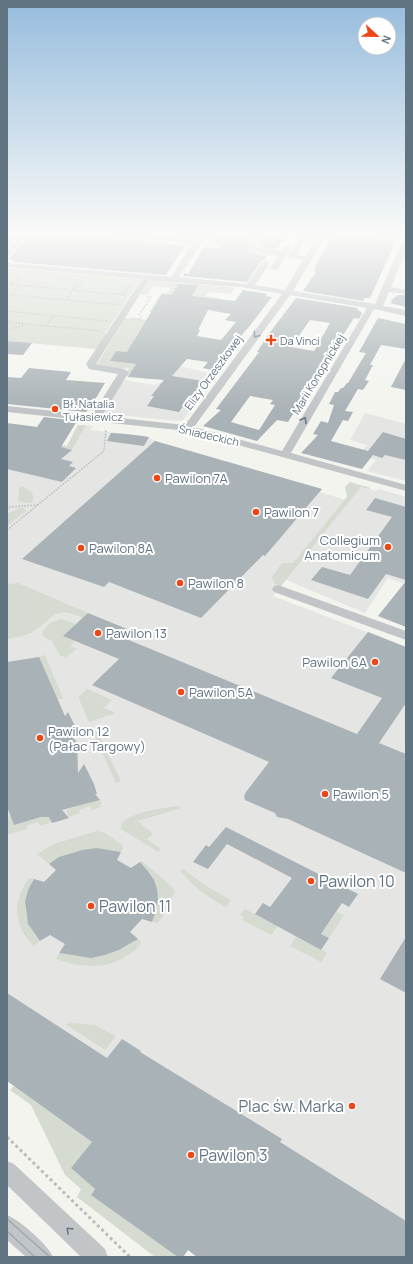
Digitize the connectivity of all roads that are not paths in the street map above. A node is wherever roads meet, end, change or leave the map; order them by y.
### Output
1 (140, 293) edge
2 (287, 293) joint
3 (384, 293) edge
4 (375, 307) junction
5 (406, 313) edge
6 (7, 409) edge
7 (95, 419) junction
8 (188, 428) junction
9 (285, 454) junction
10 (406, 488) edge
11 (278, 590) dead end
12 (406, 636) edge
13 (7, 1171) edge
14 (7, 1226) edge
15 (42, 1257) edge
16 (97, 1257) edge

1 - 7 street
2 - 4 street
2 -> 8 street, Elizy Orzeszkowej
3 - 4 street, Marii Konopnickiej
4 - 5 street
9 -> 4 street, Marii Konopnickiej
6 - 7 street, Śniadeckich
7 - 8 street, Śniadeckich
8 - 9 street, Śniadeckich
9 - 10 street, Śniadeckich
11 - 12 street
16 -> 13 street
14 - 15 street

